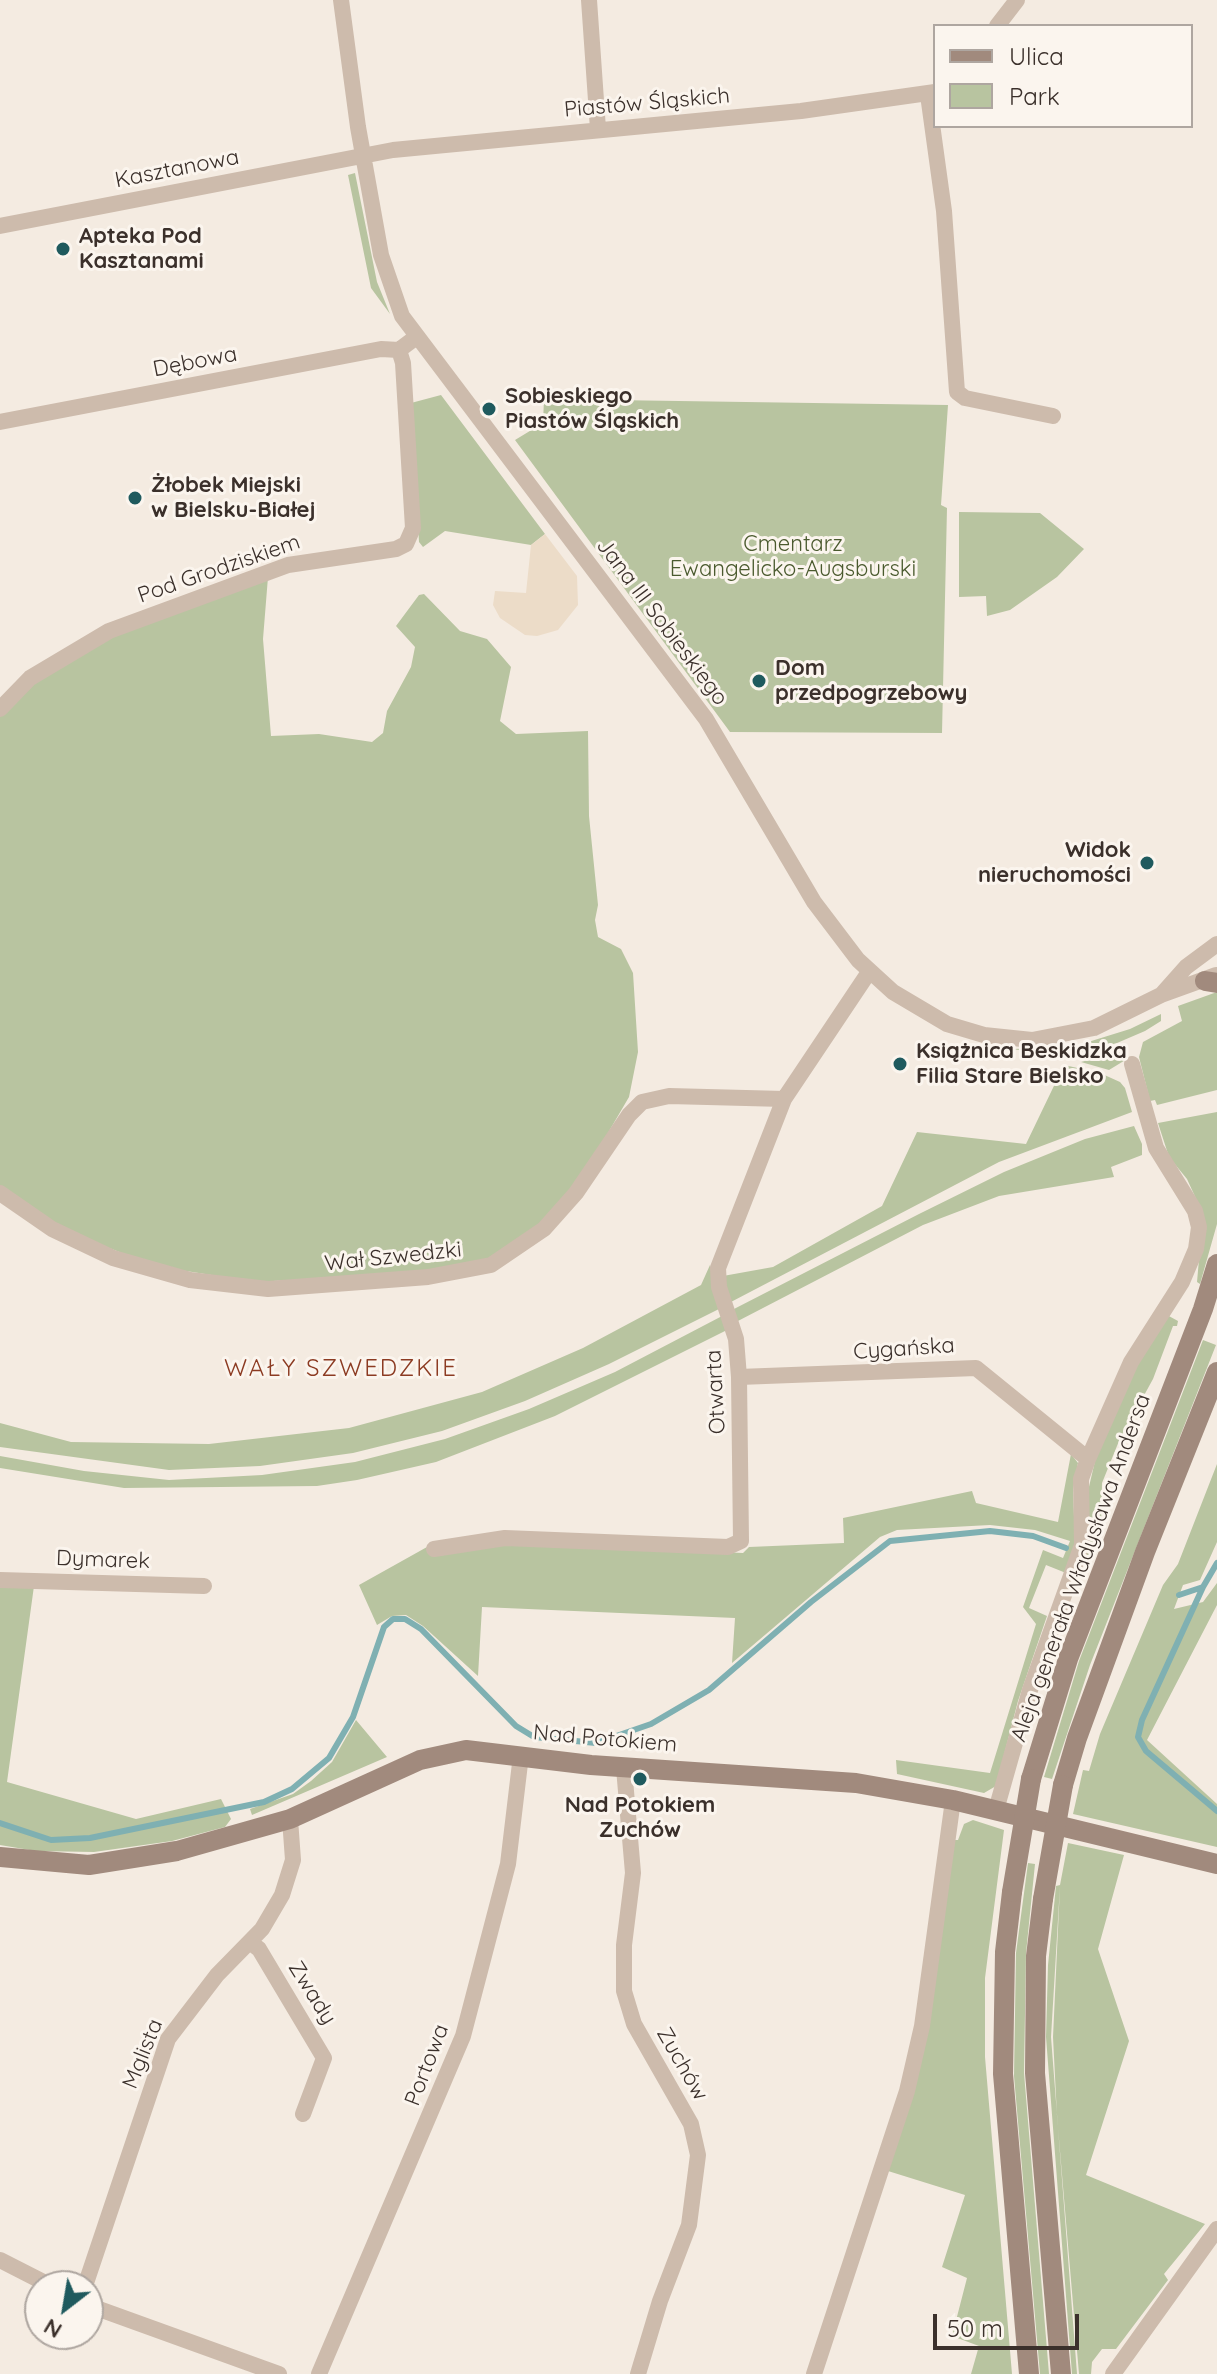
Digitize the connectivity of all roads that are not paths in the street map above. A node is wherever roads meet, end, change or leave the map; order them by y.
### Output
1 (341, 0) edge
2 (589, 0) edge
3 (1017, 0) edge
4 (999, 24) edge
5 (931, 94) edge
6 (935, 128) edge
7 (598, 129) junction
8 (363, 155) junction
9 (0, 226) edge
10 (406, 345) junction
11 (1053, 416) dead end
12 (0, 422) edge
13 (0, 709) edge
14 (1217, 944) edge
15 (869, 972) junction
16 (1213, 980) edge
17 (1161, 995) junction
18 (1132, 1064) dead end
19 (784, 1099) junction
20 (0, 1193) edge
21 (1217, 1264) edge
22 (1210, 1306) edge
23 (1217, 1372) edge
24 (739, 1377) junction
25 (1217, 1394) edge
26 (1197, 1422) junction
27 (1088, 1459) junction
28 (434, 1549) dead end
29 (0, 1580) edge
30 (204, 1586) dead end
31 (521, 1755) junction
32 (624, 1768) junction
33 (953, 1800) junction
34 (996, 1810) junction
35 (290, 1819) junction
36 (0, 1857) edge
37 (1217, 1864) edge
38 (251, 1943) junction
39 (303, 2114) dead end
40 (1217, 2229) edge
41 (0, 2260) edge
42 (90, 2270) edge
43 (24, 2272) edge
44 (104, 2311) edge
45 (279, 2374) edge
46 (319, 2374) edge
47 (638, 2374) edge
48 (814, 2374) edge
49 (1029, 2374) edge
50 (1061, 2374) edge
51 (1113, 2374) edge

1 - 8 street, Jana III Sobieskiego
2 - 7 street
3 - 4 street
5 - 7 street, Piastów Śląskich
6 - 11 street
7 - 8 street, Piastów Śląskich
8 - 9 street, Kasztanowa
8 - 10 street, Jana III Sobieskiego
10 - 12 street, Dębowa
10 - 13 street, Pod Grodziskiem
10 - 15 street, Jana III Sobieskiego
14 - 17 street, Jana III Sobieskiego
15 - 17 street, Jana III Sobieskiego
15 - 19 street, Otwarta
16 - 17 street, Jana III Sobieskiego
18 - 27 street
19 - 20 street, Wał Szwedzki
19 - 24 street, Otwarta
21 - 22 main road, Aleja generała Władysława Andersa
22 - 49 main road, Aleja generała Władysława Andersa, bridge
23 - 26 main road
24 - 27 street, Cygańska
24 - 28 street, Otwarta
25 - 26 main road
26 - 50 main road, bridge
27 - 34 street
29 - 30 street, Dymarek
31 - 32 main road, Nad Potokiem
31 - 35 main road, Nad Potokiem
31 - 46 street, Portowa
32 - 33 main road, Nad Potokiem
32 - 47 street, Zuchów
33 - 34 main road, Nad Potokiem
33 - 48 street
34 - 37 main road, Nad Potokiem
35 - 36 main road, Nad Potokiem
35 - 38 street, Mglista
38 - 39 street, Zwady
38 - 42 street, Mglista
40 - 51 street
41 - 43 street
44 - 45 street

